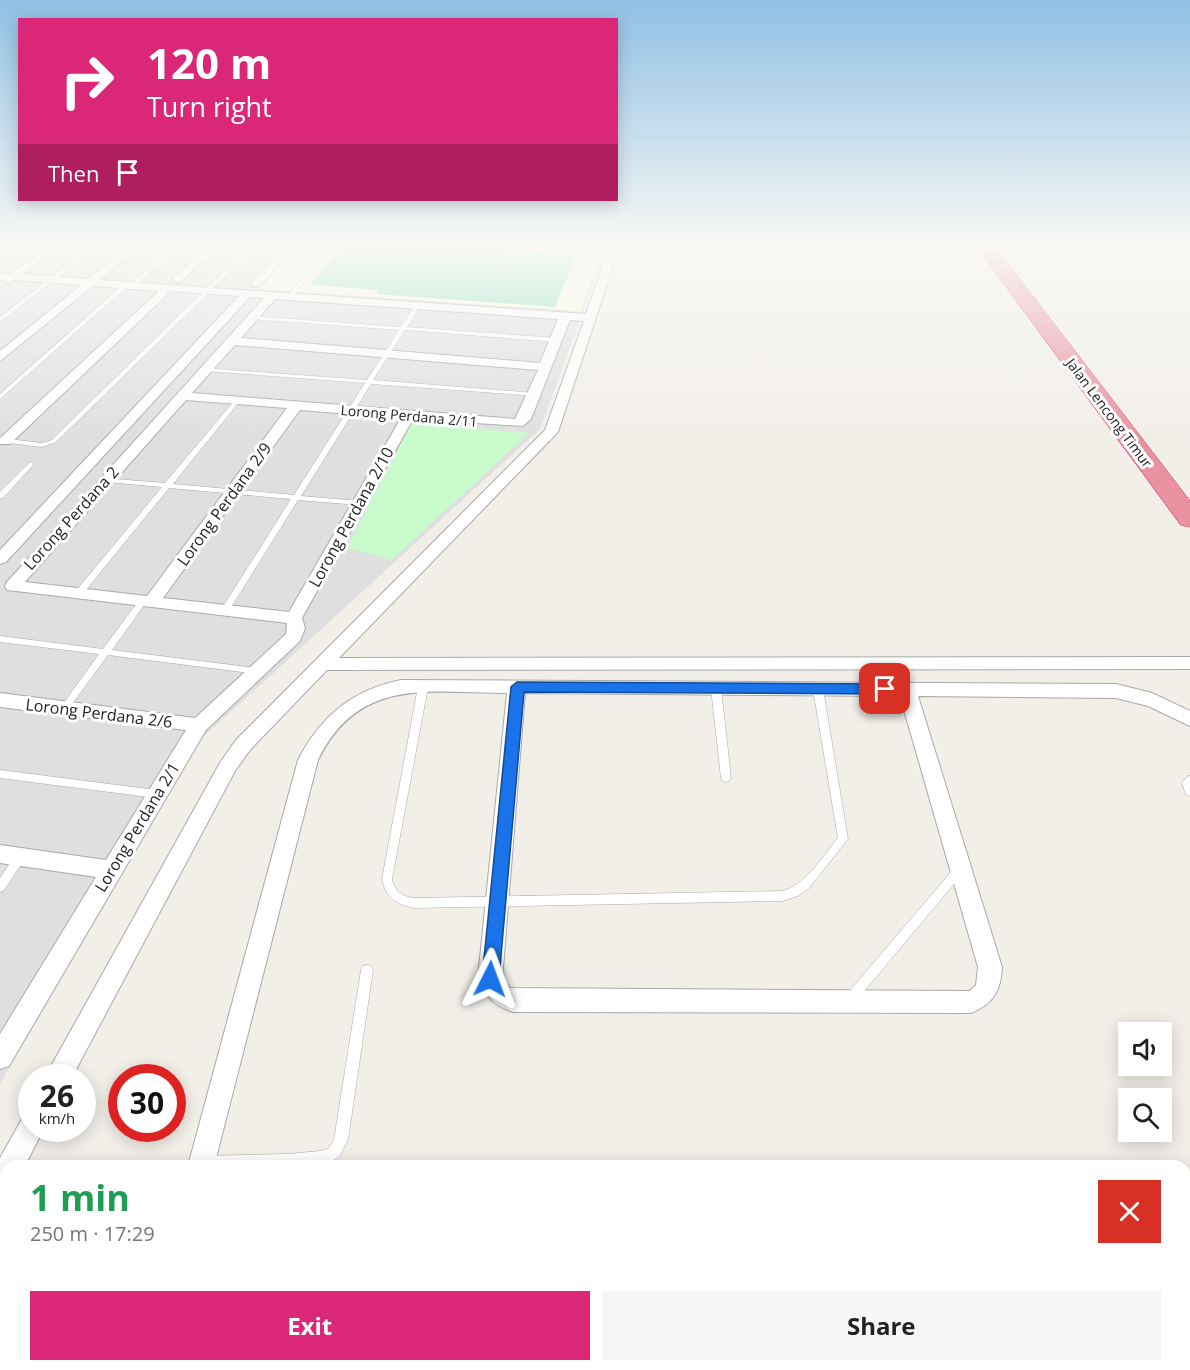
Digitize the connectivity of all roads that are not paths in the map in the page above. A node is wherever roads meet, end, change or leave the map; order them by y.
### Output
1 (55, 312) edge
2 (99, 312) edge
3 (142, 312) edge
4 (186, 312) edge
5 (230, 312) edge
6 (256, 312) edge
7 (413, 312) edge
8 (497, 312) edge
9 (592, 312) edge
10 (1035, 312) edge
11 (1053, 312) edge
12 (252, 316) junction
13 (565, 317) junction
14 (590, 318) junction
15 (401, 328) junction
16 (556, 340) junction
17 (230, 341) junction
18 (385, 353) junction
19 (0, 357) edge
20 (546, 367) junction
21 (205, 369) junction
22 (367, 381) junction
23 (535, 395) junction
24 (182, 396) junction
25 (0, 397) edge
26 (237, 401) junction
27 (295, 407) junction
28 (348, 411) junction
29 (408, 416) junction
30 (2, 440) edge
31 (31, 464) dead end
32 (106, 480) junction
33 (168, 486) junction
34 (1190, 489) edge
35 (232, 491) junction
36 (0, 496) edge
37 (297, 497) junction
38 (359, 503) junction
39 (1190, 519) edge
40 (0, 559) edge
41 (7, 588) edge
42 (78, 594) junction
43 (148, 601) junction
44 (225, 610) junction
45 (294, 618) junction
46 (0, 639) edge
47 (107, 652) junction
48 (1190, 663) edge
49 (323, 664) junction
50 (714, 665) junction
51 (257, 671) junction
52 (423, 687) junction
53 (517, 687) junction
54 (716, 688) junction
55 (818, 689) junction
56 (908, 690) junction
57 (0, 700) edge
58 (64, 708) junction
59 (1190, 719) edge
60 (199, 725) junction
61 (0, 774) edge
62 (726, 777) dead end
63 (1190, 780) edge
64 (1190, 792) edge
65 (156, 794) junction
66 (10, 856) edge
67 (961, 868) junction
68 (110, 870) junction
69 (0, 887) edge
70 (496, 901) junction
71 (368, 970) dead end
72 (847, 1002) junction
73 (0, 1057) edge
74 (65, 1064) edge
75 (23, 1142) edge
76 (13, 1160) edge
77 (202, 1160) edge
78 (273, 1160) edge

1 - 19 street
2 - 25 lane
3 - 30 street
4 - 30 lane
5 - 40 street
6 - 12 street, Lorong Perdana 2
7 - 15 lane
8 - 13 street
9 - 14 street
10 - 39 highway, Jalan Lencong Timur
11 - 34 highway, Jalan Lencong Timur
12 - 15 lane
12 - 17 street, Lorong Perdana 2
13 - 14 street
13 - 16 street, Lorong Perdana 2/11
14 - 49 street
15 - 16 lane
15 - 18 lane
16 - 20 street, Lorong Perdana 2/11
17 - 18 street
17 - 21 street, Lorong Perdana 2
18 - 20 street
18 - 22 lane
20 - 23 street, Lorong Perdana 2/11
21 - 22 lane
21 - 24 street, Lorong Perdana 2
22 - 23 lane
22 - 28 lane
23 - 29 street, Lorong Perdana 2/11
24 - 26 street, Lorong Perdana 2/11
24 - 32 street, Lorong Perdana 2
26 - 27 street, Lorong Perdana 2/11
26 - 33 lane
27 - 28 street, Lorong Perdana 2/11
27 - 35 street, Lorong Perdana 2/9
28 - 29 street, Lorong Perdana 2/11
28 - 37 lane
29 - 38 street, Lorong Perdana 2/10
31 - 36 lane
32 - 33 lane
32 - 41 street, Lorong Perdana 2
33 - 35 lane
33 - 42 lane
35 - 37 lane
35 - 43 street, Lorong Perdana 2/9
37 - 38 lane
37 - 44 lane
38 - 45 street, Lorong Perdana 2/10
41 - 42 street, Lorong Perdana 2
42 - 43 street, Lorong Perdana 2
43 - 44 street, Lorong Perdana 2
43 - 47 lane
44 - 45 street, Lorong Perdana 2
45 - 51 street, Lorong Perdana 2/1
46 - 47 lane
47 - 51 lane
47 - 58 lane
48 - 50 street
49 - 50 street
49 - 74 street
50 - 54 street
51 - 60 street, Lorong Perdana 2/1
52 - 53 street
52 - 70 lane
52 - 77 street
53 - 54 street
53 - 70 street
54 - 55 street
54 - 62 lane
55 - 56 street
55 - 70 lane
56 - 59 street
56 - 67 street
57 - 58 street, Lorong Perdana 2/6
58 - 60 street, Lorong Perdana 2/6
60 - 65 street, Lorong Perdana 2/1
61 - 65 lane
63 - 64 lane
65 - 68 street, Lorong Perdana 2/1
66 - 68 street
66 - 69 lane
67 - 72 lane
67 - 72 street
68 - 73 street, Lorong Perdana 2/1
70 - 72 street
71 - 78 lane
75 - 76 street

